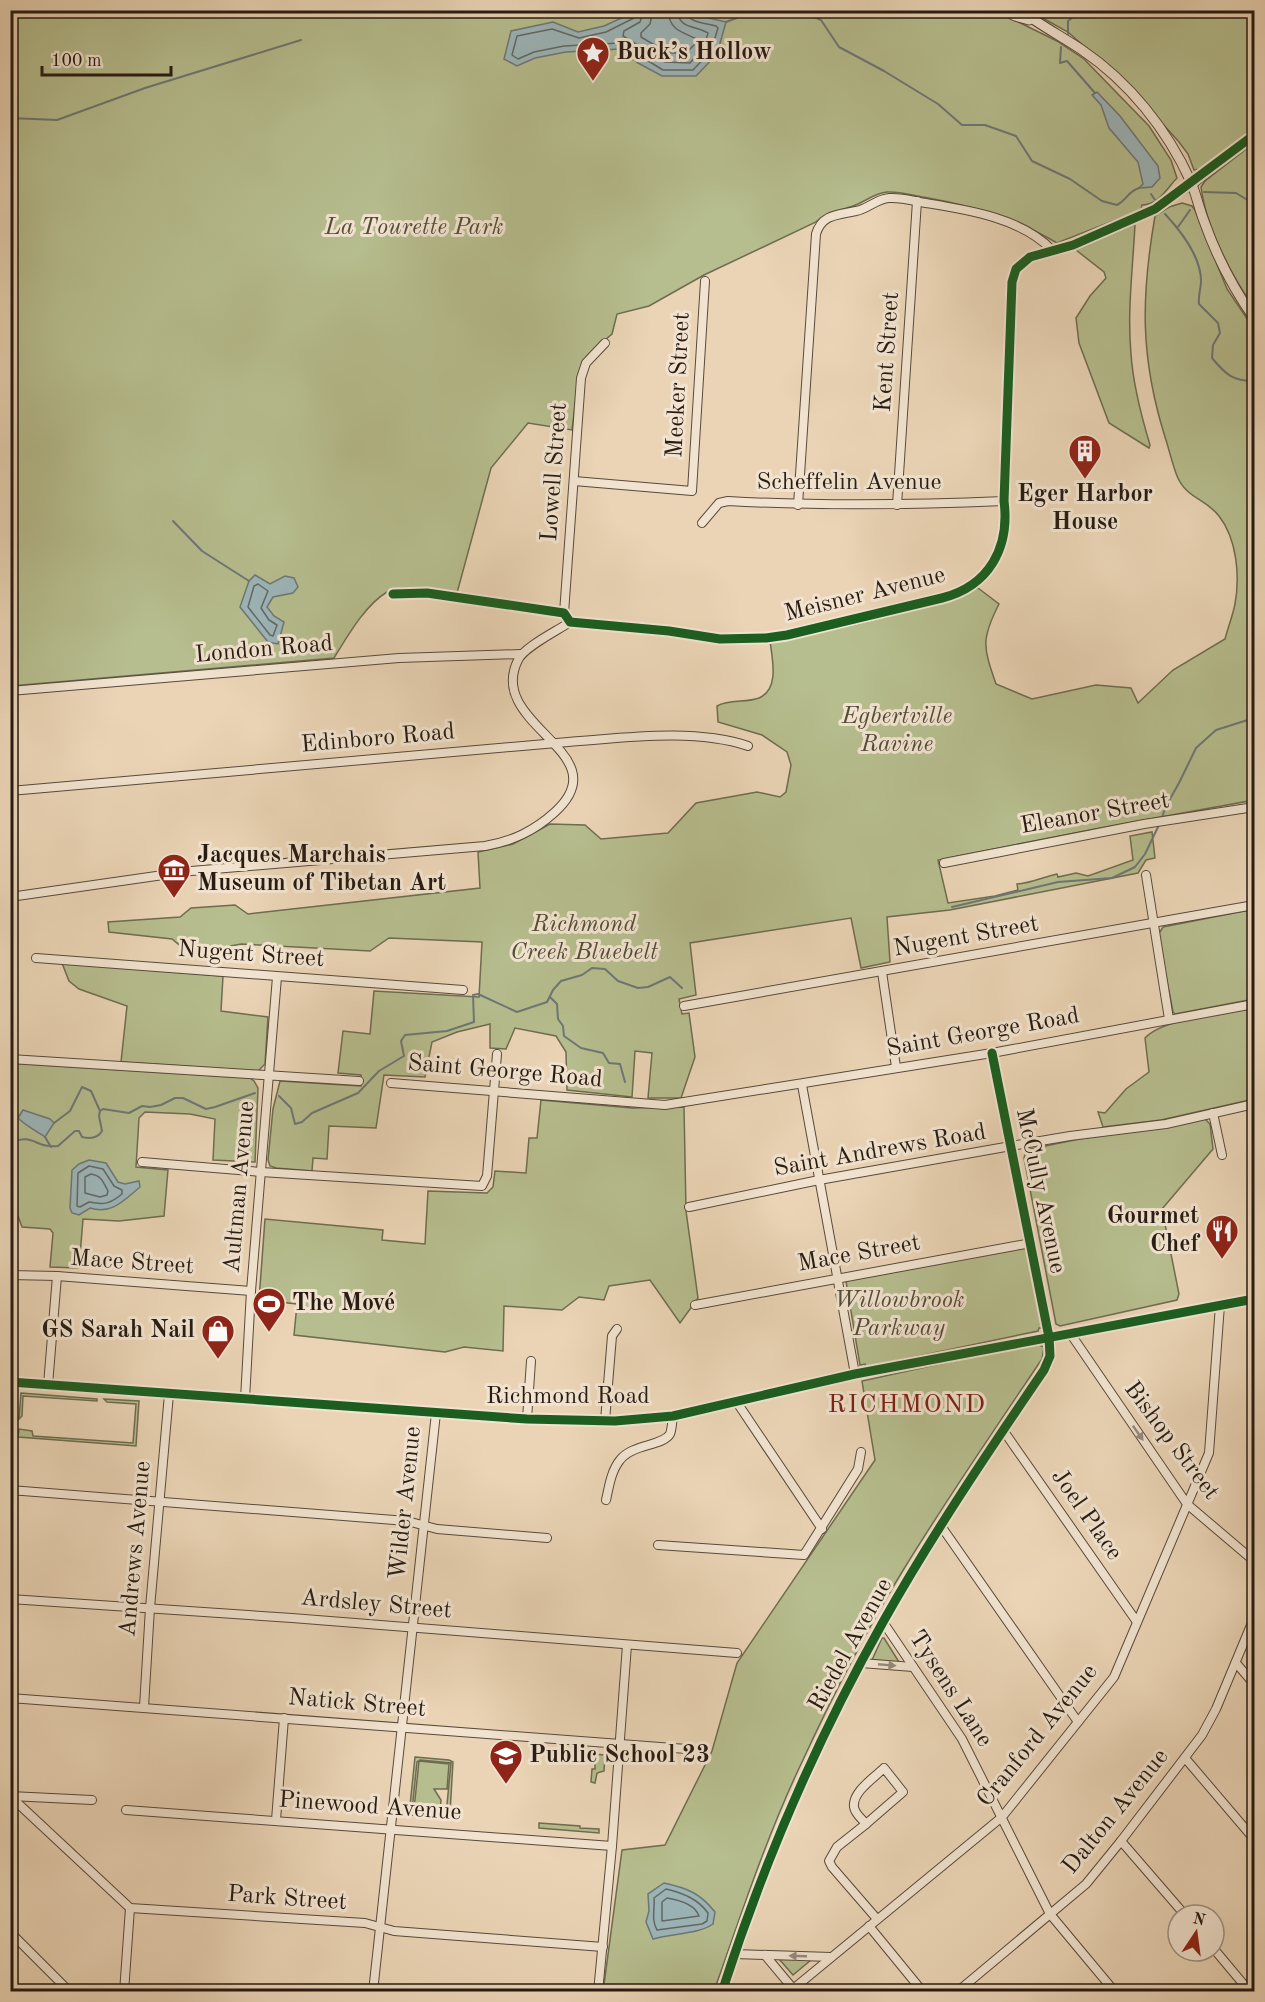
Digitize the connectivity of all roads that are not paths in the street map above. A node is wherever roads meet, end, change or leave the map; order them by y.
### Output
1 (1004, 10) edge
2 (1020, 10) edge
3 (1034, 21) junction
4 (1254, 135) edge
5 (1192, 184) junction
6 (917, 201) junction
7 (1052, 250) junction
8 (705, 281) dead end
9 (1254, 318) edge
10 (605, 343) dead end
11 (574, 481) junction
12 (1004, 501) junction
13 (798, 505) junction
14 (897, 505) junction
15 (702, 523) dead end
16 (393, 594) dead end
17 (564, 613) junction
18 (570, 622) junction
19 (521, 654) junction
20 (10, 691) edge
21 (553, 743) junction
22 (748, 746) dead end
23 (10, 791) edge
24 (1254, 807) edge
25 (944, 863) dead end
26 (1146, 875) dead end
27 (10, 897) edge
28 (1254, 905) edge
29 (1152, 923) junction
30 (36, 958) dead end
31 (882, 972) junction
32 (277, 977) junction
33 (463, 990) dead end
34 (1254, 1004) edge
35 (684, 1006) dead end
36 (1169, 1019) junction
37 (992, 1053) junction
38 (497, 1054) dead end
39 (10, 1059) edge
40 (896, 1068) junction
41 (269, 1076) junction
42 (359, 1081) dead end
43 (391, 1083) dead end
44 (802, 1084) junction
45 (494, 1092) junction
46 (1254, 1104) edge
47 (1213, 1113) junction
48 (1011, 1146) junction
49 (1222, 1155) dead end
50 (142, 1162) dead end
51 (261, 1172) junction
52 (819, 1180) junction
53 (689, 1207) dead end
54 (1031, 1243) junction
55 (10, 1275) edge
56 (57, 1276) junction
57 (837, 1278) junction
58 (251, 1291) junction
59 (1254, 1291) edge
60 (1251, 1300) edge
61 (695, 1305) dead end
62 (1220, 1305) junction
63 (617, 1329) dead end
64 (1070, 1333) junction
65 (1048, 1337) junction
66 (531, 1361) dead end
67 (855, 1374) junction
68 (11, 1383) edge
69 (48, 1385) junction
70 (169, 1394) junction
71 (245, 1400) junction
72 (736, 1401) junction
73 (10, 1407) edge
74 (436, 1413) junction
75 (673, 1416) junction
76 (527, 1419) junction
77 (605, 1421) junction
78 (1003, 1430) junction
79 (861, 1452) dead end
80 (10, 1490) edge
81 (606, 1500) dead end
82 (159, 1501) junction
83 (1187, 1504) junction
84 (424, 1525) junction
85 (941, 1526) junction
86 (822, 1529) junction
87 (547, 1538) dead end
88 (658, 1545) dead end
89 (1254, 1561) edge
90 (10, 1599) edge
91 (150, 1608) junction
92 (1254, 1618) edge
93 (883, 1622) junction
94 (1137, 1622) junction
95 (412, 1628) junction
96 (627, 1645) junction
97 (737, 1653) dead end
98 (861, 1663) junction
99 (1236, 1664) junction
100 (913, 1667) junction
101 (1254, 1684) edge
102 (10, 1698) edge
103 (144, 1707) junction
104 (284, 1718) junction
105 (1078, 1722) junction
106 (401, 1727) junction
107 (620, 1744) junction
108 (700, 1750) dead end
109 (1185, 1758) junction
110 (10, 1796) edge
111 (92, 1800) dead end
112 (126, 1810) dead end
113 (1002, 1817) junction
114 (276, 1820) junction
115 (866, 1824) junction
116 (390, 1828) junction
117 (1254, 1839) edge
118 (1121, 1841) junction
119 (612, 1845) junction
120 (1175, 1903) edge
121 (130, 1908) junction
122 (1050, 1914) junction
123 (877, 1919) junction
124 (869, 1926) junction
125 (380, 1928) junction
126 (10, 1932) edge
127 (603, 1947) junction
128 (734, 1954) junction
129 (765, 1955) junction
130 (831, 1957) junction
131 (1226, 1963) edge
132 (795, 1990) edge
133 (70, 1992) edge
134 (124, 1992) edge
135 (373, 1992) edge
136 (598, 1992) edge
137 (722, 1992) edge
138 (923, 1992) edge
139 (957, 1992) edge
140 (1115, 1992) edge
141 (1250, 1992) edge

1 - 3 street
2 - 3 street
3 - 5 street
4 - 5 street
5 - 7 street, Meisner Avenue
5 - 9 street
6 - 7 street
6 - 13 street
6 - 14 street, Kent Street
7 - 12 street, Meisner Avenue
8 - 11 street, Meeker Street
10 - 11 street, Lowell Street
11 - 17 street, Lowell Street
12 - 14 street, Scheffelin Avenue
12 - 18 street, Meisner Avenue
13 - 14 street, Scheffelin Avenue
13 - 15 street, Scheffelin Avenue
16 - 17 street
17 - 18 street
18 - 19 street
19 - 20 street, London Road
19 - 21 street
21 - 22 street, Edinboro Road
21 - 23 street, Edinboro Road
21 - 27 street
24 - 25 street, Eleanor Street
26 - 29 street
28 - 29 street, Nugent Street
29 - 31 street, Nugent Street
29 - 36 street
30 - 32 street, Nugent Street
31 - 35 street, Nugent Street
31 - 40 street
32 - 33 street, Nugent Street
32 - 41 street, Aultman Avenue
34 - 36 street, Saint George Road
36 - 37 street, Saint George Road
37 - 40 street, Saint George Road
37 - 48 street, McCully Avenue
38 - 45 street
39 - 41 street
40 - 44 street, Saint George Road
41 - 42 street
41 - 51 street, Aultman Avenue
43 - 45 street, Saint George Road
44 - 45 street, Saint George Road
44 - 52 street
45 - 51 street
46 - 47 street, Saint Andrews Road
47 - 48 street, Saint Andrews Road
47 - 49 street
48 - 52 street, Saint Andrews Road
48 - 54 street, McCully Avenue
50 - 51 street
51 - 58 street, Aultman Avenue
52 - 53 street, Saint Andrews Road
52 - 57 street
54 - 57 street, Mace Street
54 - 65 street, McCully Avenue
55 - 56 street, Mace Street
56 - 58 street, Mace Street
56 - 69 street
57 - 61 street, Mace Street
57 - 67 street
58 - 71 street, Aultman Avenue
59 - 60 street, Richmond Road
60 - 62 street, Richmond Road
62 - 64 street, Richmond Road
62 - 83 street, Cranford Avenue
63 - 77 street
64 - 65 street, Richmond Road
64 -> 83 street, Bishop Street
65 - 67 street, Richmond Road
65 - 78 street, Riedel Avenue
66 - 76 street
67 - 72 street, Richmond Road
68 - 69 street, Richmond Road
68 - 73 street
69 - 70 street, Richmond Road
70 - 71 street, Richmond Road
70 - 82 street, Andrews Avenue
71 - 74 street, Richmond Road
72 - 75 street, Richmond Road
72 - 86 street
74 - 76 street, Richmond Road
74 - 84 street, Wilder Avenue
75 - 77 street, Richmond Road
75 - 81 street
76 - 77 street, Richmond Road
78 - 85 street, Riedel Avenue
78 - 94 street, Joel Place
79 - 86 street
80 - 82 street
82 - 84 street
82 - 91 street, Andrews Avenue
83 - 89 street, Bishop Street
83 - 94 street, Cranford Avenue
84 - 87 street
84 - 95 street, Wilder Avenue
85 - 93 street, Riedel Avenue
85 - 105 street
86 - 88 street
90 - 91 street, Ardsley Street
91 - 95 street, Ardsley Street
91 - 103 street, Andrews Avenue
92 - 99 street, Dalton Avenue
93 - 98 street, Riedel Avenue
93 - 100 street, Tysens Lane
94 - 105 street, Cranford Avenue
95 - 96 street, Ardsley Street
95 - 106 street, Wilder Avenue
96 - 97 street, Ardsley Street
96 - 107 street
98 -> 100 street
98 - 128 street, Riedel Avenue
99 - 101 street
99 - 109 street, Dalton Avenue
100 - 113 street, Tysens Lane
102 - 103 street, Natick Street
103 - 104 street, Natick Street
104 - 106 street, Natick Street
104 - 114 street
105 - 113 street, Cranford Avenue
106 - 107 street, Natick Street
106 - 116 street, Wilder Avenue
107 - 108 street, Natick Street
107 - 119 street
109 - 117 street
109 - 118 street, Dalton Avenue
110 - 111 street
110 - 121 street
112 - 114 street, Pinewood Avenue
113 - 122 street, Tysens Lane
113 - 123 street, Cranford Avenue
114 - 116 street, Pinewood Avenue
115 - 115 street
115 - 123 street
116 - 119 street, Pinewood Avenue
116 - 125 street, Wilder Avenue
118 - 120 street
118 - 122 street, Dalton Avenue
119 - 127 street
121 - 125 street, Park Street
121 - 134 street
122 - 139 street, Dalton Avenue
122 - 140 street, Tysens Lane
123 - 124 street, Cranford Avenue
124 - 130 street, Cranford Avenue
124 - 138 street
125 - 127 street, Park Street
125 - 135 street, Wilder Avenue
126 - 133 street
127 - 136 street
128 - 129 street
128 - 137 street, Riedel Avenue
130 -> 129 street
129 - 132 street
130 - 132 street, Cranford Avenue
131 - 141 street

